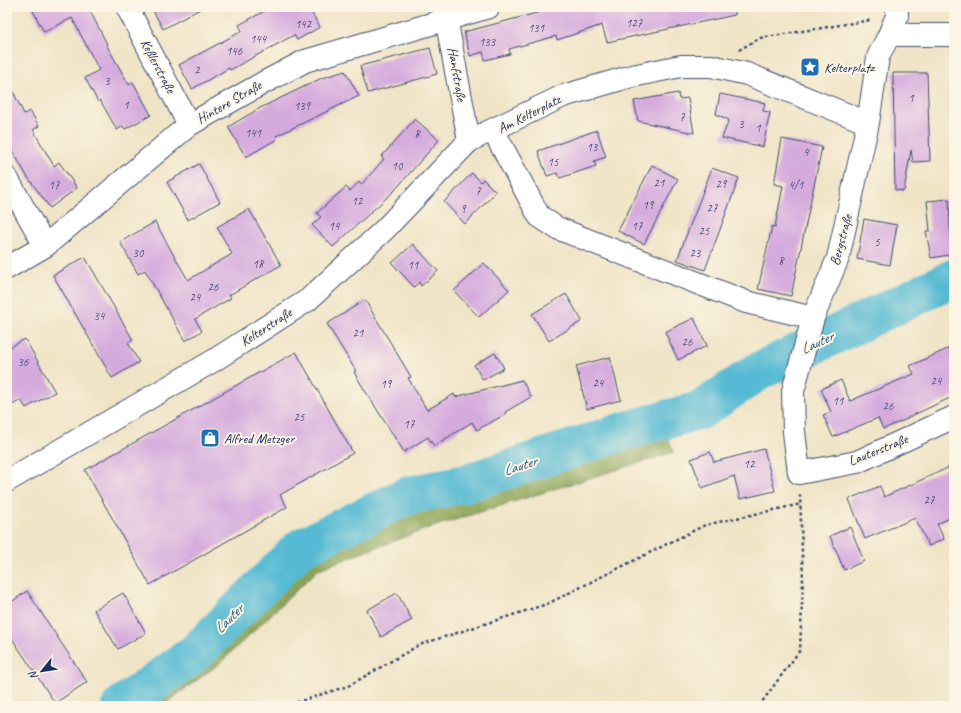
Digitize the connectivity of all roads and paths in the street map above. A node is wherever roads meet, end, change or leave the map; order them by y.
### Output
1 (127, 7) edge
2 (489, 7) edge
3 (446, 13) edge
4 (894, 19) edge
5 (954, 35) edge
6 (711, 66) junction
7 (868, 124) junction
8 (189, 125) junction
9 (493, 130) junction
10 (469, 141) junction
11 (7, 178) edge
12 (45, 246) junction
13 (7, 268) edge
14 (813, 318) junction
15 (954, 417) edge
16 (799, 473) junction
17 (7, 481) edge
18 (801, 504) junction
19 (285, 706) edge
20 (760, 706) edge

1 - 8 street, Keßlerstraße
2 - 3 street, Hintere Straße
3 - 8 street, Hintere Straße
3 - 10 street, Hanfstraße
4 - 5 street
4 - 6 path
4 - 7 street, Bergstraße
6 - 7 street, Am Kelterplatz
6 - 9 street, Am Kelterplatz
7 - 14 street, Bergstraße
8 - 12 street, Hintere Straße
9 - 10 street, Kelterstraße
9 - 14 street, Am Kelterplatz
10 - 17 street, Kelterstraße
11 - 12 street
12 - 13 street, Hintere Straße
14 - 16 street, Bergstraße
15 - 16 street, Lauterstraße
16 - 18 path
18 - 19 path
18 - 20 path

